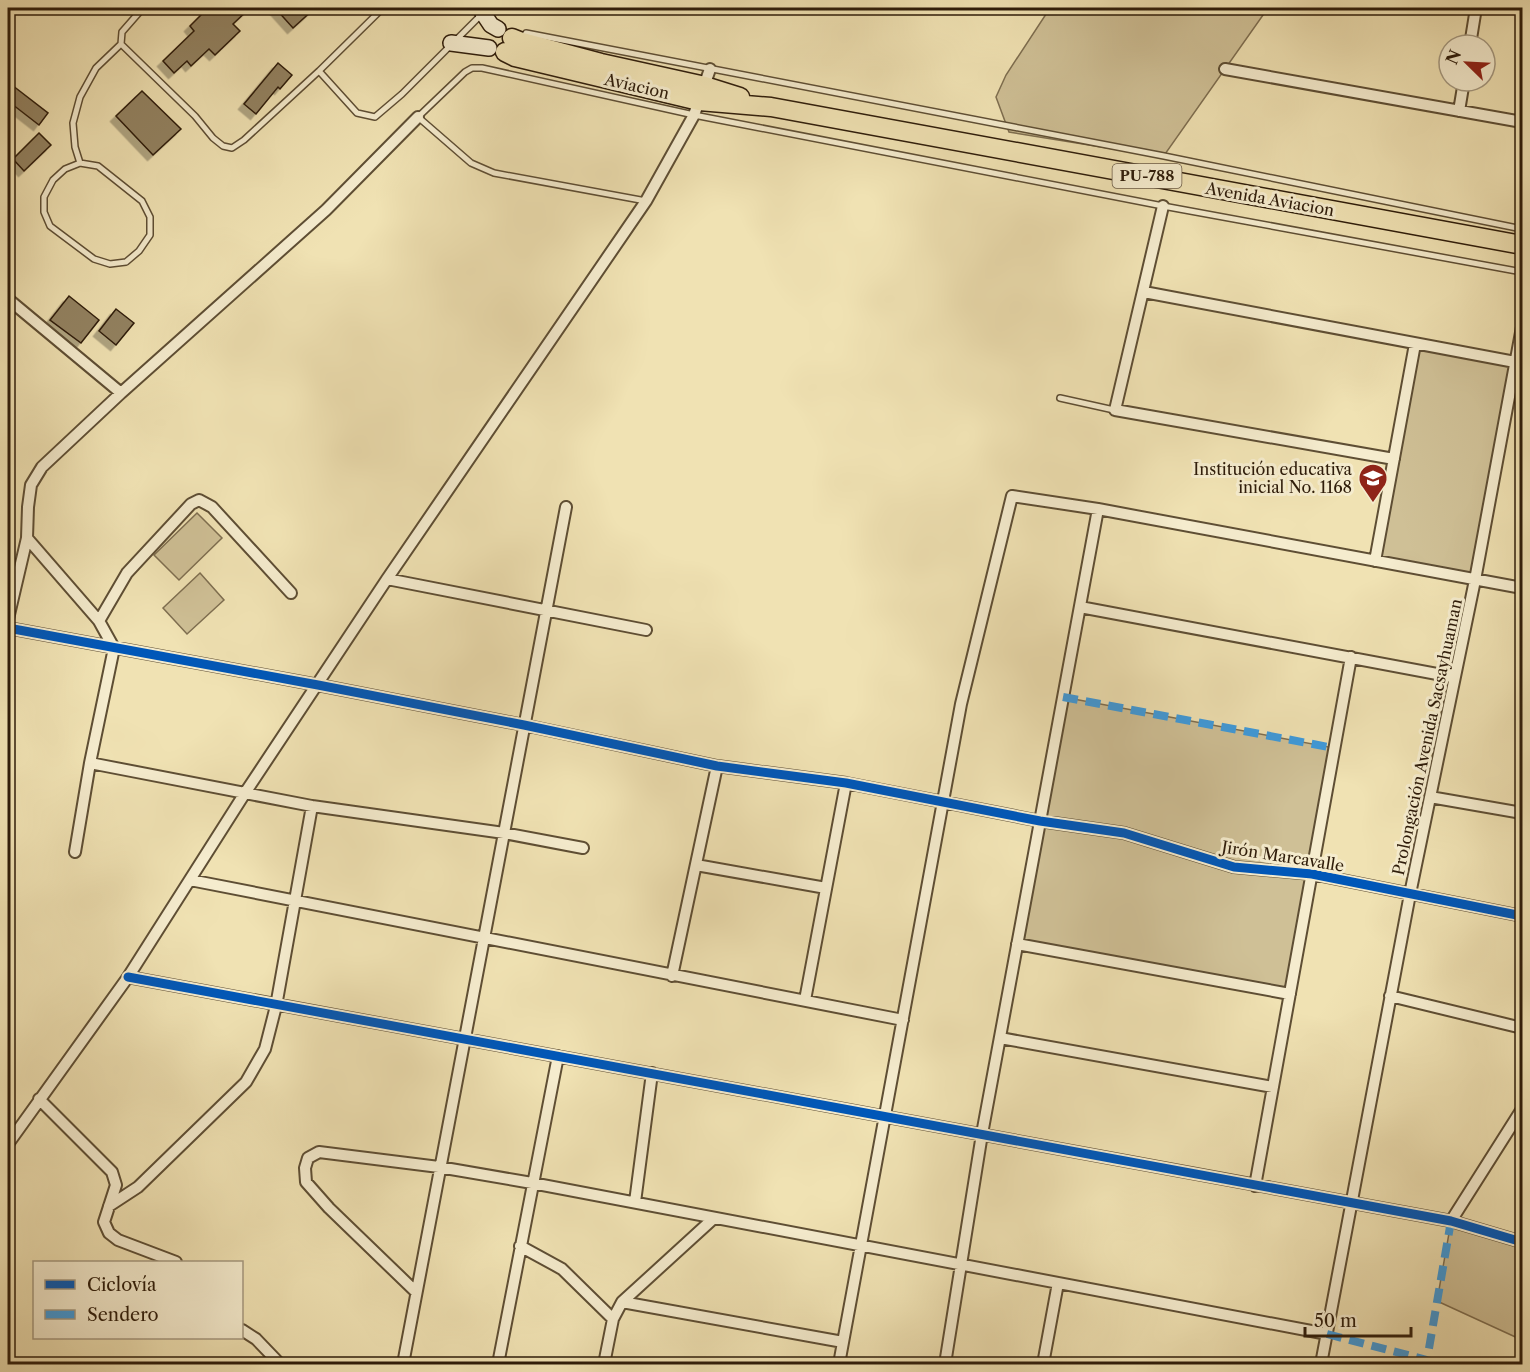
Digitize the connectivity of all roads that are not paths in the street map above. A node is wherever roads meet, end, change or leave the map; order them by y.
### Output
1 (143, 8) edge
2 (383, 8) edge
3 (1476, 8) edge
4 (485, 10) edge
5 (1472, 33) edge
6 (452, 43) junction
7 (120, 44) junction
8 (507, 44) junction
9 (1225, 69) dead end
10 (319, 71) junction
11 (702, 93) junction
12 (1462, 93) edge
13 (771, 107) joint
14 (1459, 111) junction
15 (418, 117) junction
16 (1522, 122) edge
17 (80, 163) junction
18 (646, 201) junction
19 (1163, 206) junction
20 (1522, 229) edge
21 (1522, 245) edge
22 (1522, 272) edge
23 (1144, 292) junction
24 (8, 299) edge
25 (1522, 327) edge
26 (1415, 344) junction
27 (1515, 362) junction
28 (121, 393) junction
29 (1060, 398) dead end
30 (1115, 410) junction
31 (1394, 459) junction
32 (566, 507) dead end
33 (1098, 509) junction
34 (27, 538) junction
35 (1375, 561) junction
36 (387, 579) junction
37 (1475, 580) junction
38 (1522, 588) edge
39 (291, 593) dead end
40 (1080, 606) junction
41 (545, 609) junction
42 (8, 619) edge
43 (99, 621) junction
44 (8, 628) edge
45 (646, 630) dead end
46 (114, 648) junction
47 (1351, 657) junction
48 (1454, 676) junction
49 (318, 685) junction
50 (524, 725) junction
51 (90, 763) junction
52 (717, 766) junction
53 (846, 783) junction
54 (245, 793) junction
55 (1430, 797) junction
56 (943, 801) junction
57 (312, 806) junction
58 (1522, 813) edge
59 (1040, 821) junction
60 (504, 833) junction
61 (583, 848) dead end
62 (75, 852) dead end
63 (696, 865) junction
64 (1312, 874) junction
65 (190, 880) junction
66 (826, 888) junction
67 (1410, 894) junction
68 (295, 901) junction
69 (1522, 916) edge
70 (483, 938) junction
71 (1017, 944) junction
72 (672, 976) junction
73 (128, 977) junction
74 (1290, 994) junction
75 (1390, 996) junction
76 (805, 1000) junction
77 (276, 1006) junction
78 (903, 1020) junction
79 (1522, 1028) edge
80 (1000, 1038) junction
81 (464, 1039) junction
82 (558, 1056) junction
83 (652, 1073) junction
84 (1273, 1087) junction
85 (39, 1099) junction
86 (1522, 1109) edge
87 (886, 1117) junction
88 (982, 1134) junction
89 (8, 1140) edge
90 (439, 1167) junction
91 (532, 1183) junction
92 (1255, 1186) junction
93 (634, 1202) junction
94 (1351, 1204) junction
95 (109, 1206) junction
96 (714, 1218) junction
97 (1450, 1221) junction
98 (1522, 1242) edge
99 (862, 1245) junction
100 (520, 1246) junction
101 (172, 1261) edge
102 (961, 1265) junction
103 (1058, 1283) junction
104 (416, 1292) junction
105 (622, 1302) junction
106 (614, 1318) junction
107 (243, 1331) edge
108 (1327, 1334) junction
109 (843, 1342) junction
110 (280, 1365) edge
111 (403, 1365) edge
112 (498, 1365) edge
113 (604, 1365) edge
114 (839, 1365) edge
115 (945, 1365) edge
116 (1043, 1365) edge
117 (1321, 1365) edge

1 - 7 lane
2 - 10 lane
3 - 5 street
4 - 6 lane
4 - 8 street
6 - 8 street, Aviacion
6 - 10 lane
7 - 10 lane
7 - 17 lane
8 - 11 main road, Aviacion
8 - 11 lane
9 - 14 street
11 - 13 main road, Aviacion
11 - 15 lane
11 - 18 street
11 - 19 lane
11 - 20 lane
12 - 14 street
13 - 21 main road, Avenida Aviacion / PU-788
14 - 16 street
15 - 18 lane
15 - 28 street
17 - 17 lane
18 - 36 street
19 - 22 lane
19 - 23 street
23 - 26 street
23 - 30 street
24 - 28 street
25 - 27 street, Prolongación Avenida Sacsayhuaman
26 - 27 street
26 - 31 street
27 - 37 street, Prolongación Avenida Sacsayhuaman
28 - 34 street
29 - 30 lane
30 - 31 street
31 - 35 street
32 - 41 street
33 - 35 street
33 - 40 street
33 - 56 street
34 - 42 street
34 - 43 street
35 - 37 street
36 - 41 street
36 - 49 street
37 - 38 street
37 - 48 street, Prolongación Avenida Sacsayhuaman
39 - 43 street
40 - 47 street
40 - 59 street
41 - 45 street
41 - 50 street
43 - 46 street
44 - 46 street, Jirón Marcavalle
46 - 49 street, Jirón Marcavalle
46 - 51 street
47 - 48 street
47 - 64 street
48 - 55 street, Prolongación Avenida Sacsayhuaman
49 - 50 street, Jirón Marcavalle
49 - 54 street
50 - 52 street, Jirón Marcavalle
50 - 60 street
51 - 54 street
51 - 62 street
52 - 53 street, Jirón Marcavalle
52 - 63 street
53 - 56 street, Jirón Marcavalle
53 - 66 street
54 - 57 street
54 - 65 street
55 - 58 street
55 - 67 street, Prolongación Avenida Sacsayhuaman
56 - 59 street, Jirón Marcavalle
56 - 78 street
57 - 60 street
57 - 68 street
59 - 64 street, Jirón Marcavalle
59 - 71 street
60 - 61 street
60 - 70 street
63 - 66 street
63 - 72 street
64 - 67 street, Jirón Marcavalle
64 - 74 street
65 - 68 street
65 - 73 street
66 - 76 street
67 - 69 street, Jirón Marcavalle
67 - 75 street, Prolongación Avenida Sacsayhuaman
68 - 70 street
68 - 77 street
70 - 72 street
70 - 81 street
71 - 74 street
71 - 80 street
72 - 76 street
73 - 77 street
73 - 85 street
74 - 84 street
75 - 79 street
75 - 94 street, Prolongación Avenida Sacsayhuaman
76 - 78 street
77 - 81 street
77 - 95 street
78 - 87 street
80 - 84 street
80 - 88 street
81 - 82 street
81 - 90 street
82 - 83 street
82 - 91 street
83 - 87 street
83 - 93 street
84 - 92 street
85 - 89 street
85 - 95 street
86 - 97 street
87 - 88 street
87 - 99 street
88 - 92 street
88 - 102 street
90 - 91 street
90 - 104 street
90 - 104 street
91 - 93 street
91 - 100 street
92 - 94 street
93 - 96 street
94 - 97 street
94 - 108 street, Prolongación Avenida Sacsayhuaman
95 - 101 street
96 - 99 street
96 - 105 street
97 - 98 street
99 - 102 street
99 - 109 street
100 - 106 street
100 - 112 street
102 - 103 street
102 - 115 street
103 - 108 street
103 - 116 street
104 - 111 street
105 - 106 street
105 - 109 street
106 - 113 street
107 - 110 street
108 - 117 street, Prolongación Avenida Sacsayhuaman
109 - 114 street

